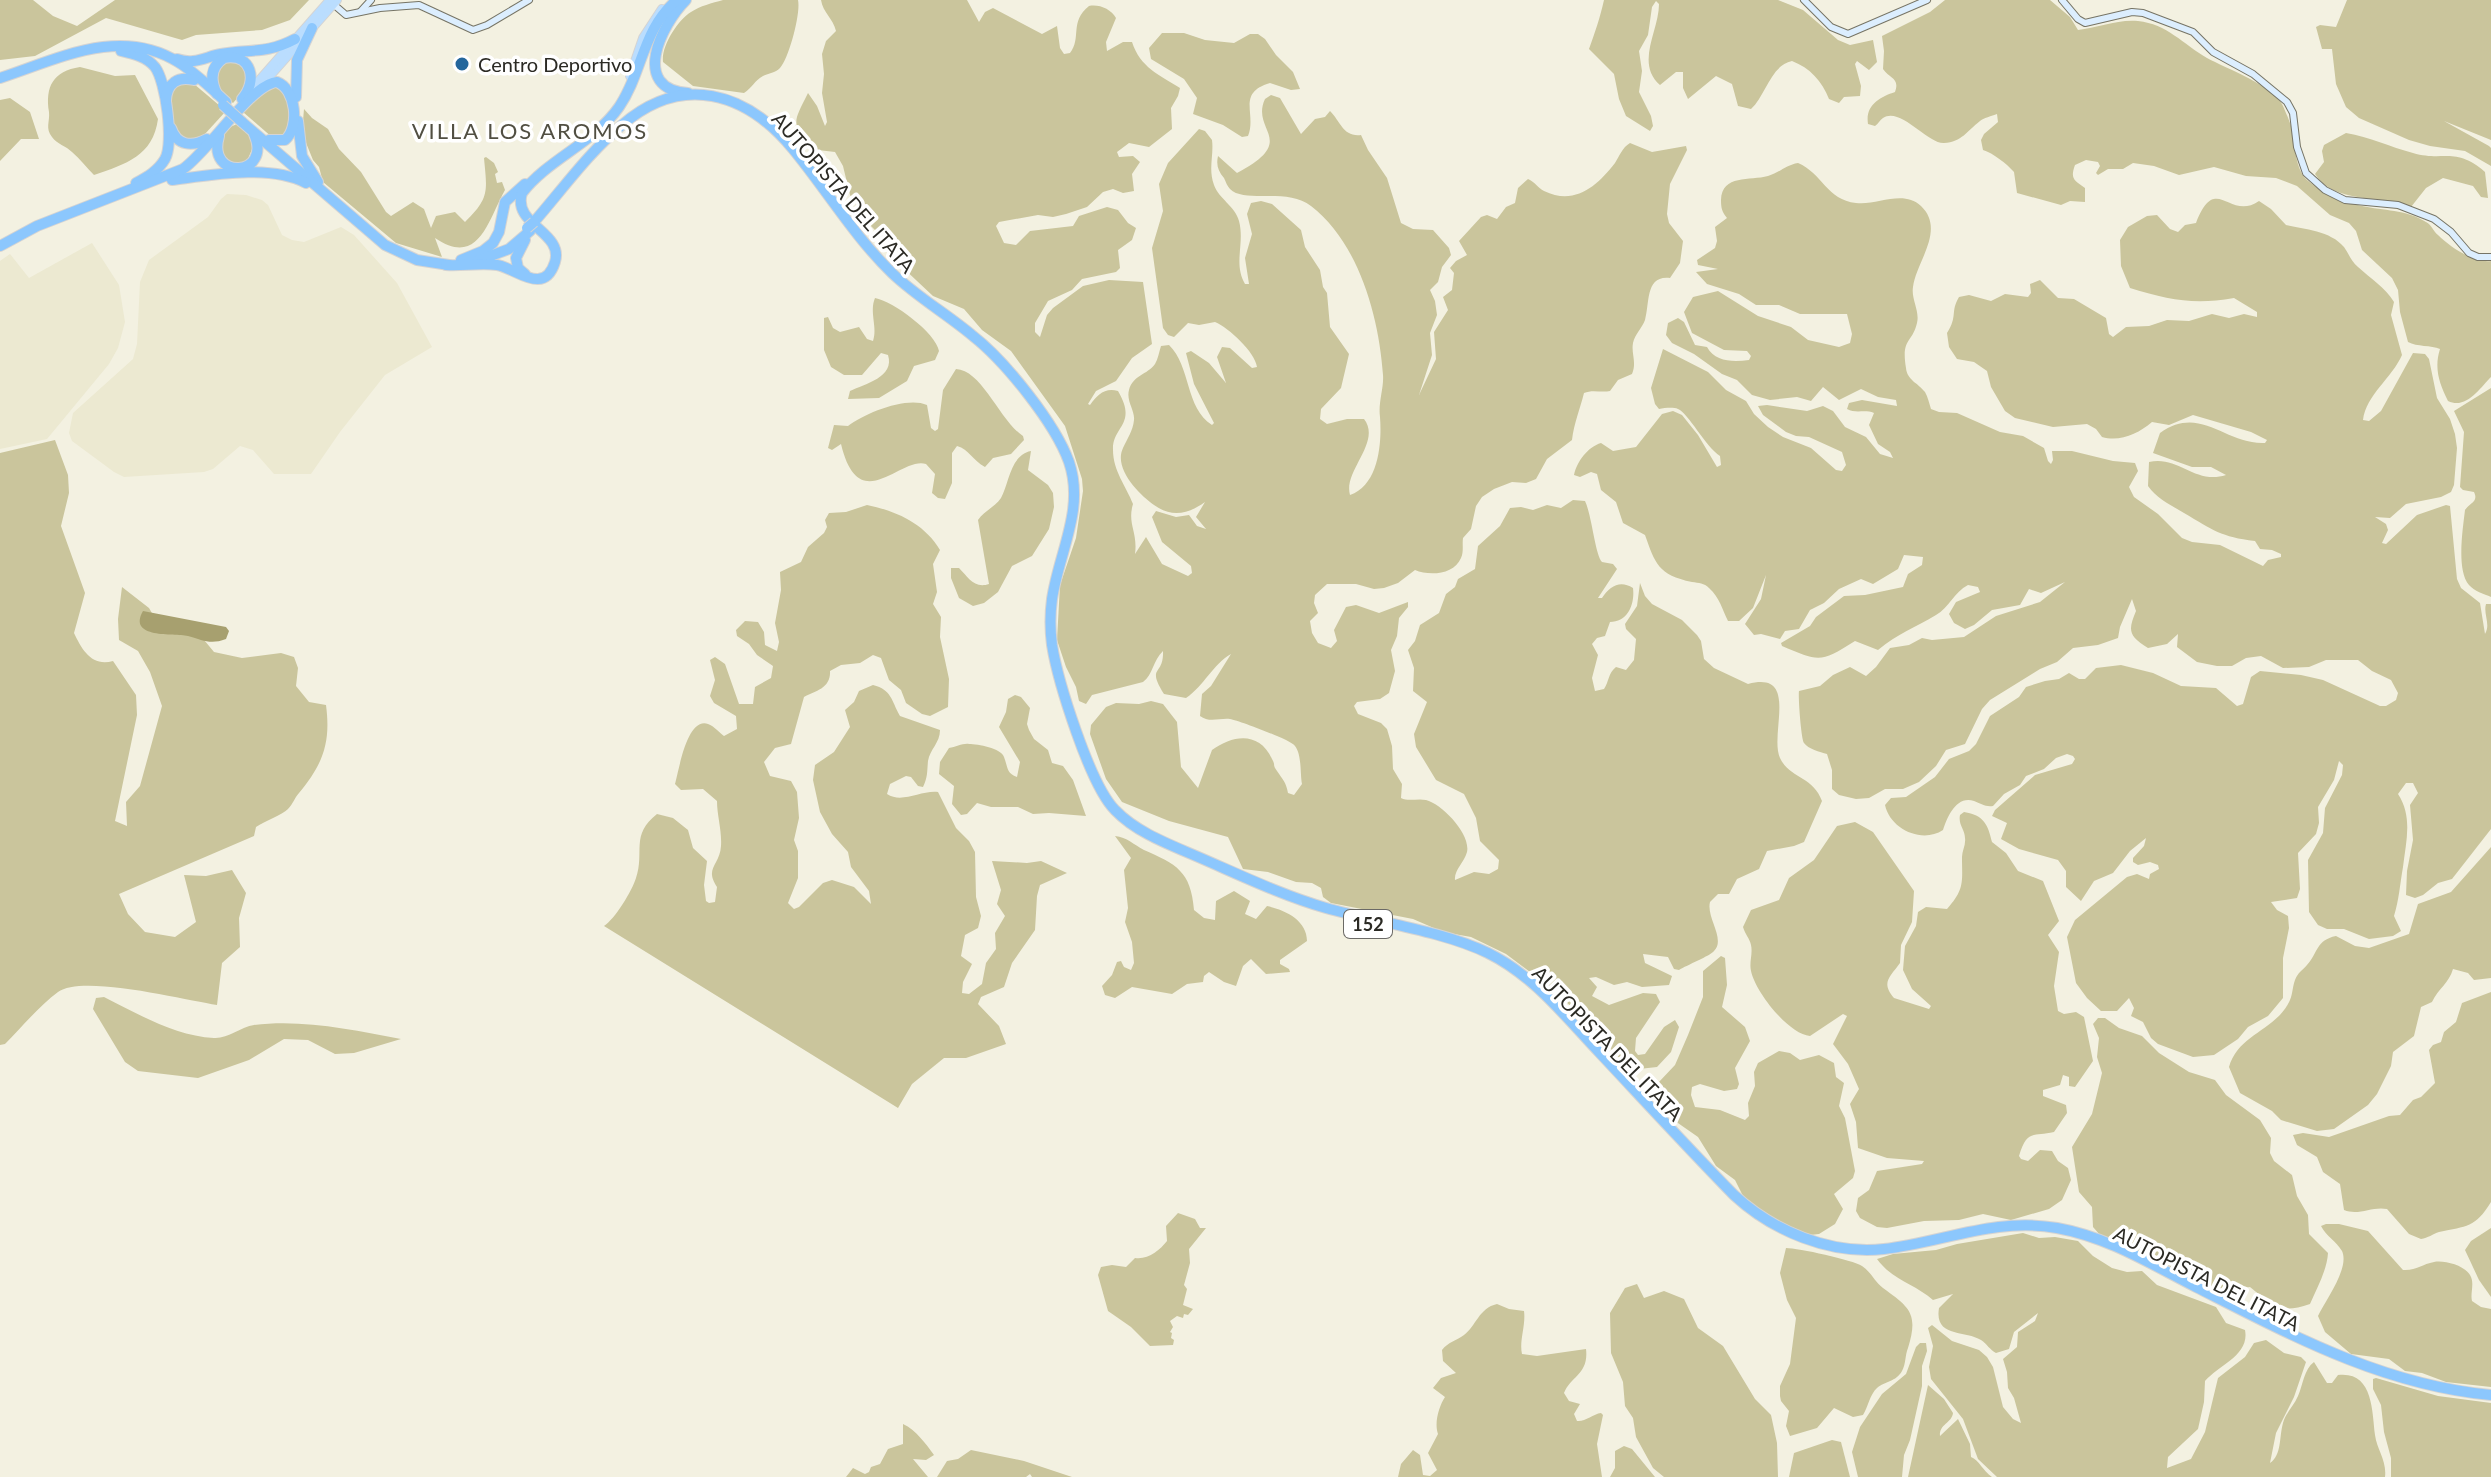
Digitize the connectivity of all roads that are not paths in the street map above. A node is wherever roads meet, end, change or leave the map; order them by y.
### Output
1 (371, 0) edge
2 (529, 0) edge
3 (674, 0) edge
4 (686, 0) edge
5 (1804, 0) edge
6 (1927, 0) edge
7 (2062, 0) edge
8 (332, 1) edge
9 (361, 11) junction
10 (312, 28) junction
11 (295, 39) junction
12 (121, 51) junction
13 (166, 56) junction
14 (194, 80) junction
15 (0, 81) edge
16 (259, 88) junction
17 (248, 92) junction
18 (217, 94) junction
19 (710, 96) junction
20 (234, 112) junction
21 (222, 130) junction
22 (253, 132) junction
23 (207, 139) junction
24 (269, 140) junction
25 (533, 178) junction
26 (154, 182) junction
27 (318, 182) junction
28 (136, 183) junction
29 (329, 198) junction
30 (532, 228) junction
31 (0, 239) edge
32 (0, 246) edge
33 (2491, 257) edge
34 (461, 260) junction
35 (446, 265) junction
36 (2491, 1397) edge

1 - 9 street
2 - 9 street
3 - 25 main road
3 - 35 highway
4 - 19 highway
5 - 6 street
7 - 33 street
8 - 9 street
8 - 10 main road
8 - 11 main road
10 - 16 main road
10 - 27 highway
11 - 13 highway
11 - 17 main road
12 - 14 highway
12 - 15 highway
12 - 28 highway
13 - 15 highway
13 - 18 highway
14 - 20 highway
14 - 23 highway
16 - 20 highway
16 - 24 highway
17 - 18 highway
17 - 20 highway
18 - 20 highway
19 - 30 highway, AUTOPISTA DEL ITATA / 152
19 - 36 highway, AUTOPISTA DEL ITATA / 152
20 - 21 highway
20 - 22 highway, AUTOPISTA DEL ITATA / 152
20 - 23 highway
20 - 24 highway, AUTOPISTA DEL ITATA / 152
21 - 22 highway
21 - 26 highway
22 - 29 highway, AUTOPISTA DEL ITATA / 152
23 - 28 highway
24 - 27 highway, AUTOPISTA DEL ITATA / 152
25 - 30 highway
25 - 34 highway
26 - 29 highway
26 - 32 highway
27 - 34 highway, AUTOPISTA DEL ITATA / 152
28 - 31 highway
29 - 35 highway, AUTOPISTA DEL ITATA / 152
30 - 34 highway, AUTOPISTA DEL ITATA / 152
30 - 35 highway, AUTOPISTA DEL ITATA / 152
30 - 36 highway, AUTOPISTA DEL ITATA / 152

